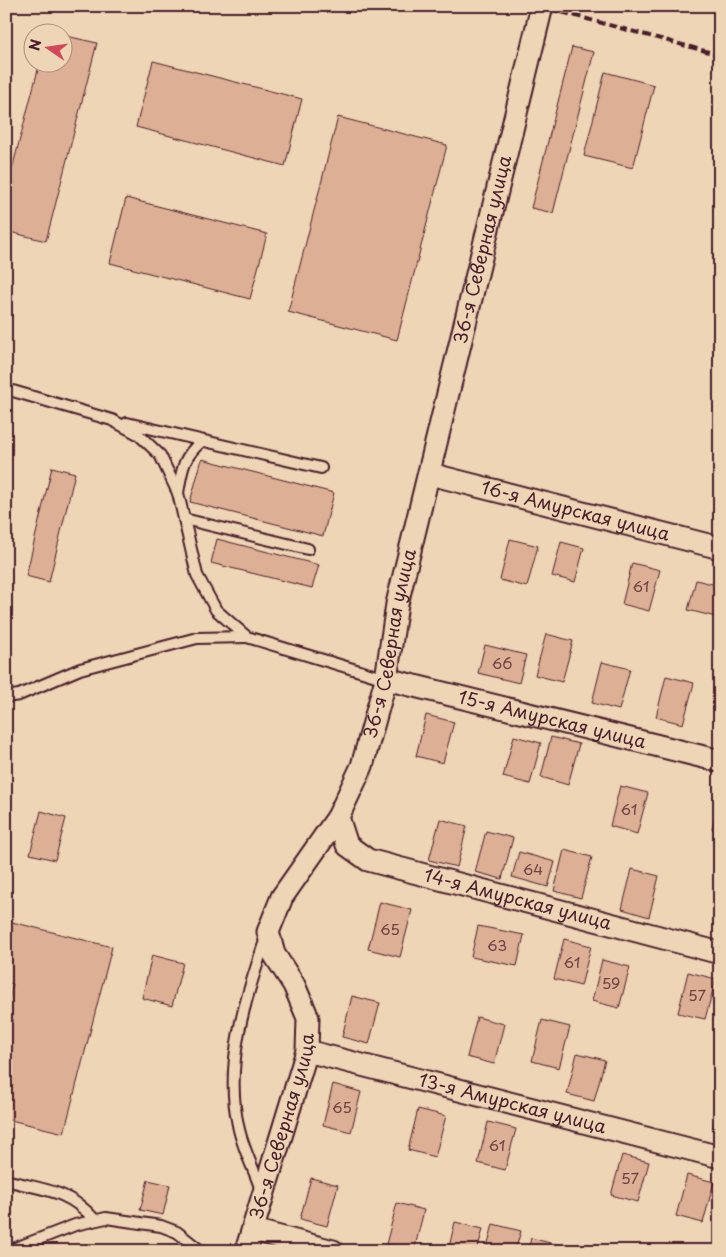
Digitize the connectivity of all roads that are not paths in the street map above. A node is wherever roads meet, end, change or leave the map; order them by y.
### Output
1 (542, 6) edge
2 (6, 389) edge
3 (112, 420) junction
4 (202, 441) junction
5 (321, 468) dead end
6 (430, 474) junction
7 (178, 492) junction
8 (184, 519) junction
9 (720, 548) edge
10 (308, 550) dead end
11 (247, 637) junction
12 (386, 679) junction
13 (6, 696) edge
14 (720, 761) edge
15 (338, 817) junction
16 (268, 932) junction
17 (720, 953) edge
18 (306, 1051) junction
19 (720, 1157) edge
20 (6, 1180) edge
21 (263, 1195) junction
22 (94, 1219) junction
23 (252, 1230) junction
24 (8, 1251) edge
25 (201, 1251) edge
26 (246, 1251) edge
27 (333, 1251) edge

1 - 6 street, 36-я Северная улица
2 - 3 lane
3 - 4 lane
3 - 7 lane
4 - 5 lane
4 - 7 lane
6 - 9 street, 16-я Амурская улица
6 - 12 street, 36-я Северная улица
7 - 8 lane
8 - 10 lane
8 - 11 lane
11 - 12 lane
11 - 13 lane
12 - 14 street, 15-я Амурская улица
12 - 15 street, 36-я Северная улица
15 - 16 street, 36-я Северная улица
15 - 17 street, 14-я Амурская улица
16 - 18 street, 36-я Северная улица
16 - 21 lane
18 - 19 street, 13-я Амурская улица
18 - 21 street, 36-я Северная улица
20 - 22 lane
21 - 23 street, 36-я Северная улица
22 - 24 lane
22 - 25 lane
23 - 26 street, 36-я Северная улица
23 - 27 street

